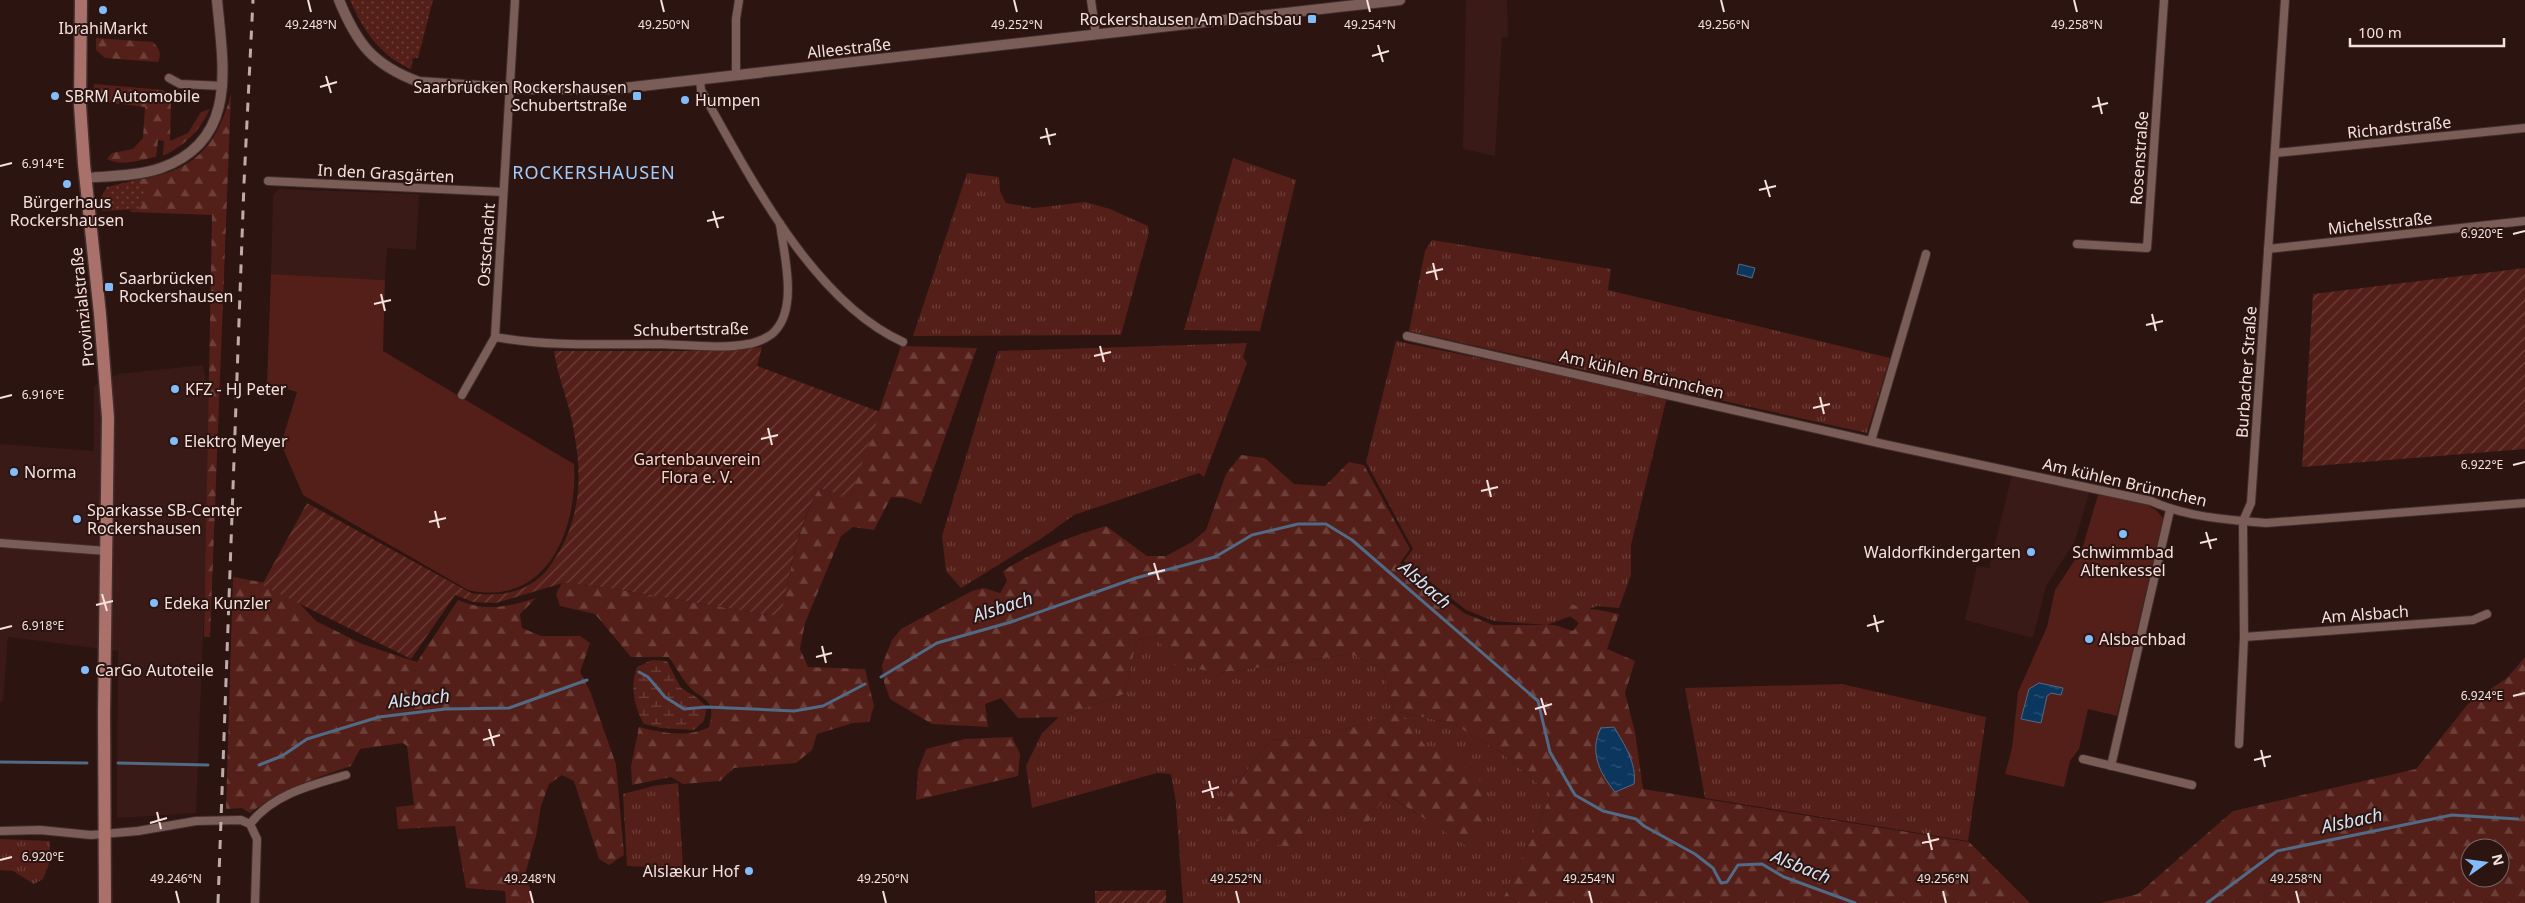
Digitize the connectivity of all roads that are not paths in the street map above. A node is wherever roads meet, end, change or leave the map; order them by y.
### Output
1 (81, 0) edge
2 (217, 0) edge
3 (339, 0) edge
4 (515, 0) edge
5 (739, 0) edge
6 (1092, 0) edge
7 (1400, 0) edge
8 (2164, 0) edge
9 (2285, 0) edge
10 (1096, 36) junction
11 (736, 76) junction
12 (169, 78) dead end
13 (700, 80) junction
14 (223, 86) junction
15 (509, 88) junction
16 (2525, 128) edge
17 (2275, 153) junction
18 (85, 178) junction
19 (268, 181) dead end
20 (504, 192) junction
21 (2525, 222) edge
22 (780, 224) junction
23 (2077, 244) dead end
24 (2268, 249) junction
25 (1926, 254) dead end
26 (1408, 336) dead end
27 (495, 337) junction
28 (903, 342) dead end
29 (462, 395) dead end
30 (1871, 441) junction
31 (2525, 503) edge
32 (2170, 510) junction
33 (2243, 521) junction
34 (0, 543) edge
35 (107, 551) junction
36 (2488, 614) dead end
37 (2244, 637) junction
38 (2239, 744) dead end
39 (2083, 759) dead end
40 (2111, 766) junction
41 (346, 775) dead end
42 (2192, 785) dead end
43 (250, 824) junction
44 (0, 831) edge
45 (104, 834) junction
46 (105, 903) edge
47 (255, 903) edge

1 - 18 main road, Provinzialstraße
2 - 14 street
3 - 15 street, Alleestraße
4 - 15 street, Ostschacht
5 - 11 street
6 - 10 street
7 - 10 street, Alleestraße
8 - 23 street, Rosenstraße
9 - 17 street, Burbacher Straße
10 - 11 street, Alleestraße
11 - 13 street, Alleestraße
12 - 14 street
13 - 15 street, Alleestraße
13 - 22 street, Schubertstraße
14 - 18 street
15 - 20 street, Ostschacht
16 - 17 street, Richardstraße
17 - 24 street, Burbacher Straße
18 - 35 main road, Provinzialstraße
19 - 20 street, In den Grasgärten
20 - 27 street, Ostschacht
21 - 24 street, Michelsstraße
22 - 27 street, Schubertstraße
22 - 28 street, Schubertstraße
24 - 33 street, Burbacher Straße
25 - 30 street
26 - 30 street, Am kühlen Brünnchen
27 - 29 street, Ostschacht
30 - 32 street, Am kühlen Brünnchen
31 - 33 street, Am kühlen Brünnchen
32 - 33 street, Am kühlen Brünnchen
32 - 40 street
33 - 37 street, Burbacher Straße
34 - 35 street
35 - 45 main road, Provinzialstraße
36 - 37 street, Am Alsbach
37 - 38 street, Burbacher Straße
39 - 40 street
40 - 42 street
41 - 43 street
43 - 45 street
43 - 47 street
44 - 45 street
45 - 46 main road, Provinzialstraße

